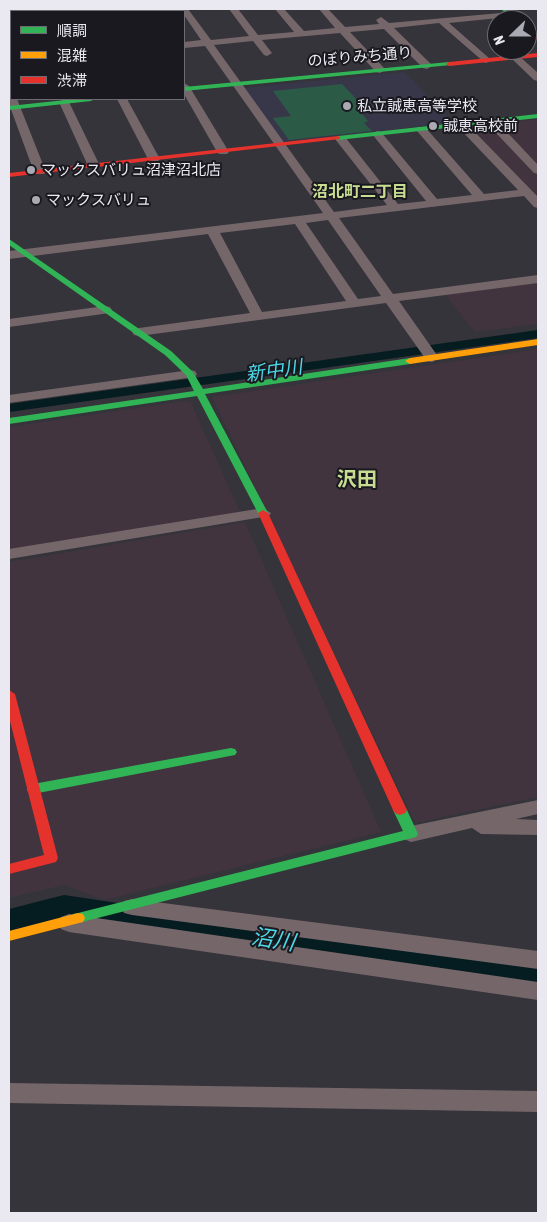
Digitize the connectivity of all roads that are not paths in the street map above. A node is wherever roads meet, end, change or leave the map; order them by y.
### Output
1 (233, 9) edge
2 (279, 9) edge
3 (323, 9) edge
4 (439, 9) edge
5 (185, 10) edge
6 (487, 15) edge
7 (376, 16) dead end
8 (446, 20) junction
9 (387, 25) junction
10 (342, 29) junction
11 (301, 34) junction
12 (254, 38) junction
13 (209, 43) junction
14 (185, 45) edge
15 (267, 53) dead end
16 (485, 60) joint
17 (518, 60) edge
18 (427, 66) junction
19 (380, 70) junction
20 (538, 78) edge
21 (237, 84) junction
22 (185, 88) edge
23 (185, 90) edge
24 (82, 100) edge
25 (123, 100) edge
26 (12, 102) edge
27 (64, 102) junction
28 (538, 116) edge
29 (462, 125) junction
30 (421, 129) junction
31 (501, 132) dead end
32 (377, 134) junction
33 (340, 138) junction
34 (281, 146) junction
35 (223, 152) junction
36 (154, 159) junction
37 (94, 166) junction
38 (538, 171) edge
39 (40, 172) junction
40 (9, 175) edge
41 (527, 192) junction
42 (480, 197) junction
43 (434, 203) junction
44 (538, 204) edge
45 (395, 208) junction
46 (330, 216) junction
47 (298, 220) junction
48 (212, 230) junction
49 (9, 241) edge
50 (25, 253) junction
51 (9, 255) edge
52 (538, 279) edge
53 (391, 298) junction
54 (354, 303) junction
55 (105, 310) junction
56 (258, 316) junction
57 (9, 323) edge
58 (139, 332) junction
59 (538, 342) edge
60 (432, 358) junction
61 (191, 376) junction
62 (202, 393) junction
63 (9, 399) edge
64 (9, 421) edge
65 (263, 513) junction
66 (9, 554) edge
67 (9, 694) edge
68 (231, 752) dead end
69 (33, 789) junction
70 (538, 807) edge
71 (448, 825) junction
72 (538, 827) edge
73 (411, 834) junction
74 (9, 869) edge
75 (125, 907) junction
76 (70, 921) junction
77 (9, 936) edge
78 (538, 960) edge
79 (538, 991) edge
80 (9, 1093) edge
81 (538, 1102) edge

1 - 12 street
2 - 11 street
3 - 10 street
4 - 8 street
5 - 13 street
6 - 8 street
7 - 9 street
8 - 9 street
8 - 16 street
9 - 10 street
9 - 18 street
10 - 11 street
10 - 19 street
11 - 12 street
12 - 13 street
12 - 15 street
13 - 14 street
13 - 21 street
16 - 18 street, のぼりみち通り
17 - 20 street
18 - 19 street, のぼりみち通り
19 - 21 street, のぼりみち通り
21 - 22 street, のぼりみち通り
21 - 34 street
23 - 35 street
24 - 27 street
25 - 36 street
26 - 27 street
26 - 39 street
27 - 37 street
28 - 29 street
29 - 30 street
29 - 41 street
30 - 32 street
30 - 42 street
31 - 38 street
32 - 33 street
32 - 43 street
33 - 34 street
33 - 45 street
34 - 35 street
34 - 46 street
35 - 36 street
36 - 37 street
37 - 39 street
39 - 40 street
41 - 42 street
41 - 44 street
42 - 43 street
43 - 45 street
45 - 46 street
46 - 47 street
46 - 53 street
47 - 48 street
47 - 54 street
48 - 50 street
48 - 56 street
49 - 50 street
50 - 51 street
50 - 55 street
52 - 53 street
53 - 54 street
53 - 60 street
54 - 56 street
55 - 57 street
55 - 58 street
56 - 58 street
58 - 61 street
59 - 60 street
60 - 62 street
61 - 62 street
61 - 63 street
62 - 64 street
62 - 65 street
65 - 66 street
65 - 73 street
67 - 69 street
68 - 69 street
69 - 74 street
70 - 71 street
71 - 72 street
71 - 73 street
73 - 75 street
75 - 76 street
75 - 78 street
76 - 77 street
76 - 79 street
80 - 81 street

